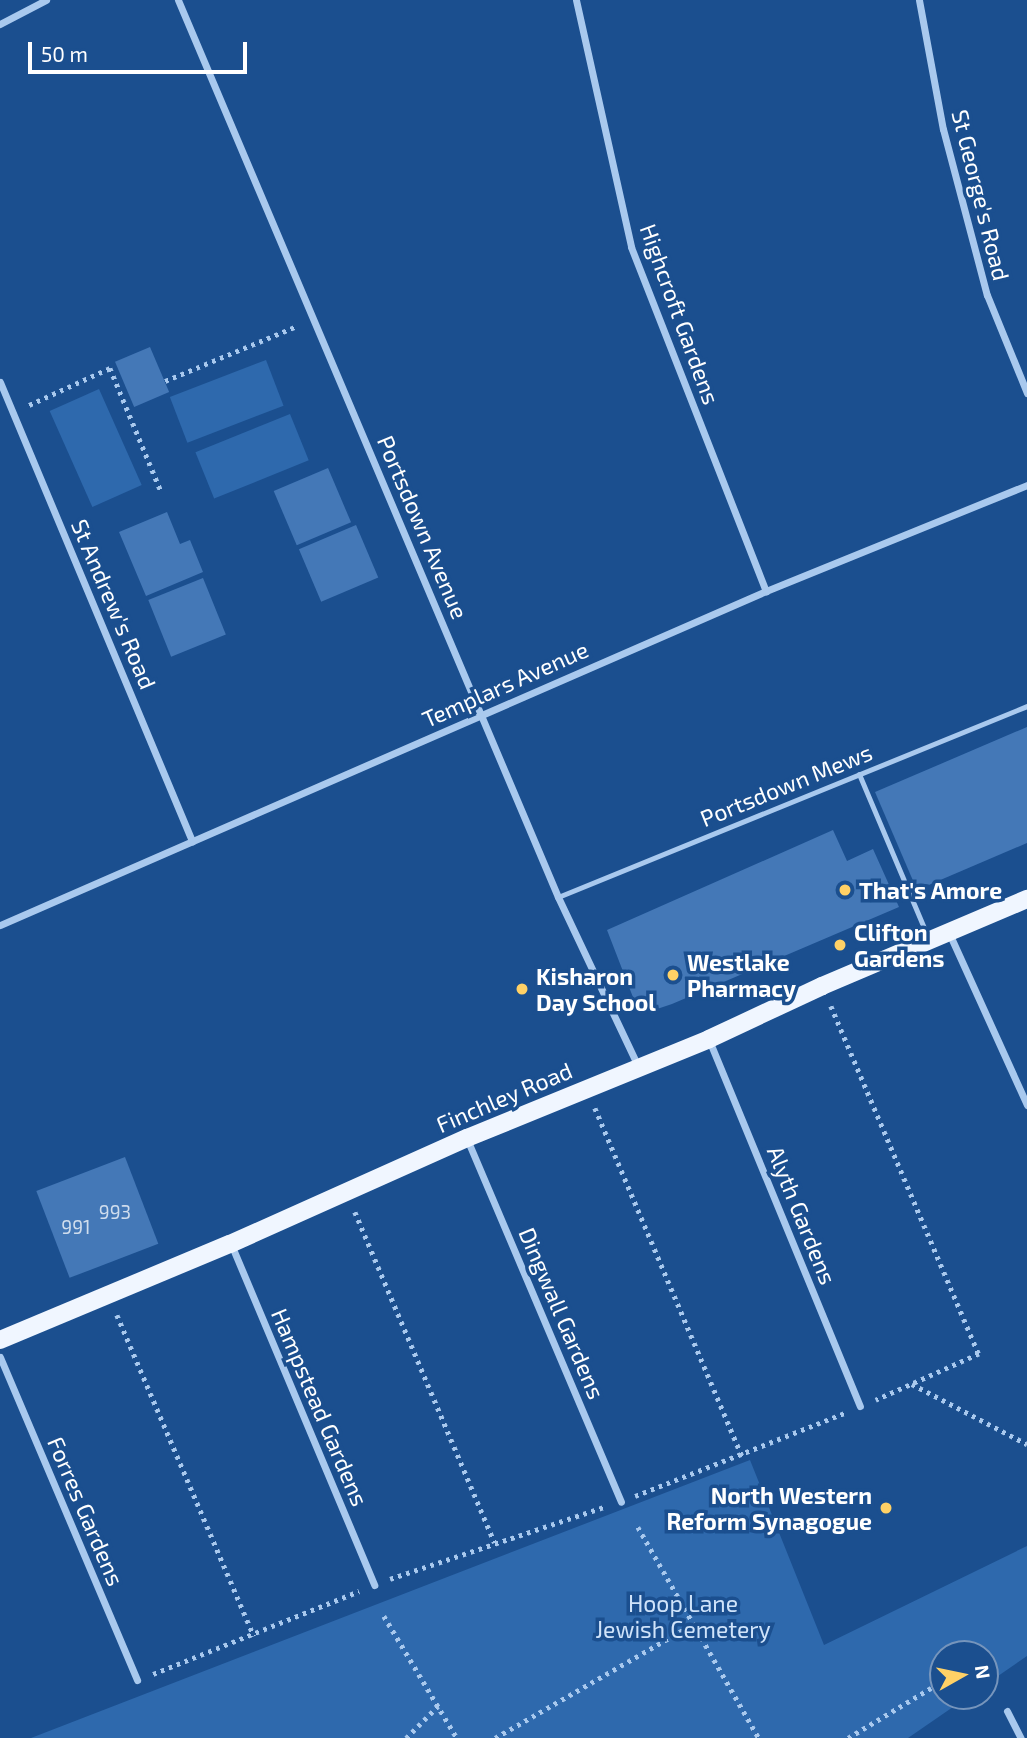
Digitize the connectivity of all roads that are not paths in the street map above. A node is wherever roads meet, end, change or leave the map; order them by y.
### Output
1 (46, 0) edge
2 (178, 0) edge
3 (576, 0) edge
4 (919, 0) edge
5 (0, 24) edge
6 (0, 382) edge
7 (1027, 393) edge
8 (1027, 485) edge
9 (766, 591) junction
10 (1027, 706) edge
11 (482, 715) junction
12 (859, 774) junction
13 (192, 842) junction
14 (558, 897) junction
15 (1027, 899) edge
16 (0, 925) edge
17 (949, 932) junction
18 (929, 940) junction
19 (709, 1039) junction
20 (638, 1066) junction
21 (1027, 1105) edge
22 (467, 1138) junction
23 (230, 1244) junction
24 (0, 1340) edge
25 (0, 1357) edge
26 (860, 1406) road end
27 (621, 1502) road end
28 (374, 1585) road end
29 (137, 1681) road end
30 (1007, 1711) dead end
31 (1021, 1738) edge

1 - 5 street
2 - 11 street, Portsdown Avenue
3 - 9 street, Highcroft Gardens
4 - 7 street, St George's Road
6 - 13 street, St Andrew's Road
8 - 9 street, Templars Avenue
9 - 11 street, Templars Avenue
10 - 12 lane, Portsdown Mews
11 - 13 street, Templars Avenue
11 - 14 street, Portsdown Avenue
12 - 14 lane, Portsdown Mews
12 - 18 lane
13 - 16 street, Templars Avenue
14 - 20 street, Portsdown Avenue
15 - 17 main road, Finchley Road
17 - 18 main road, Finchley Road
17 - 21 street
18 - 19 main road, Finchley Road
19 - 20 main road, Finchley Road
19 - 26 street, Alyth Gardens
20 - 22 main road, Finchley Road
22 - 23 main road, Finchley Road
22 - 27 street, Dingwall Gardens
23 - 24 main road, Finchley Road
23 - 28 street, Hampstead Gardens
25 - 29 street, Forres Gardens
30 - 31 street

